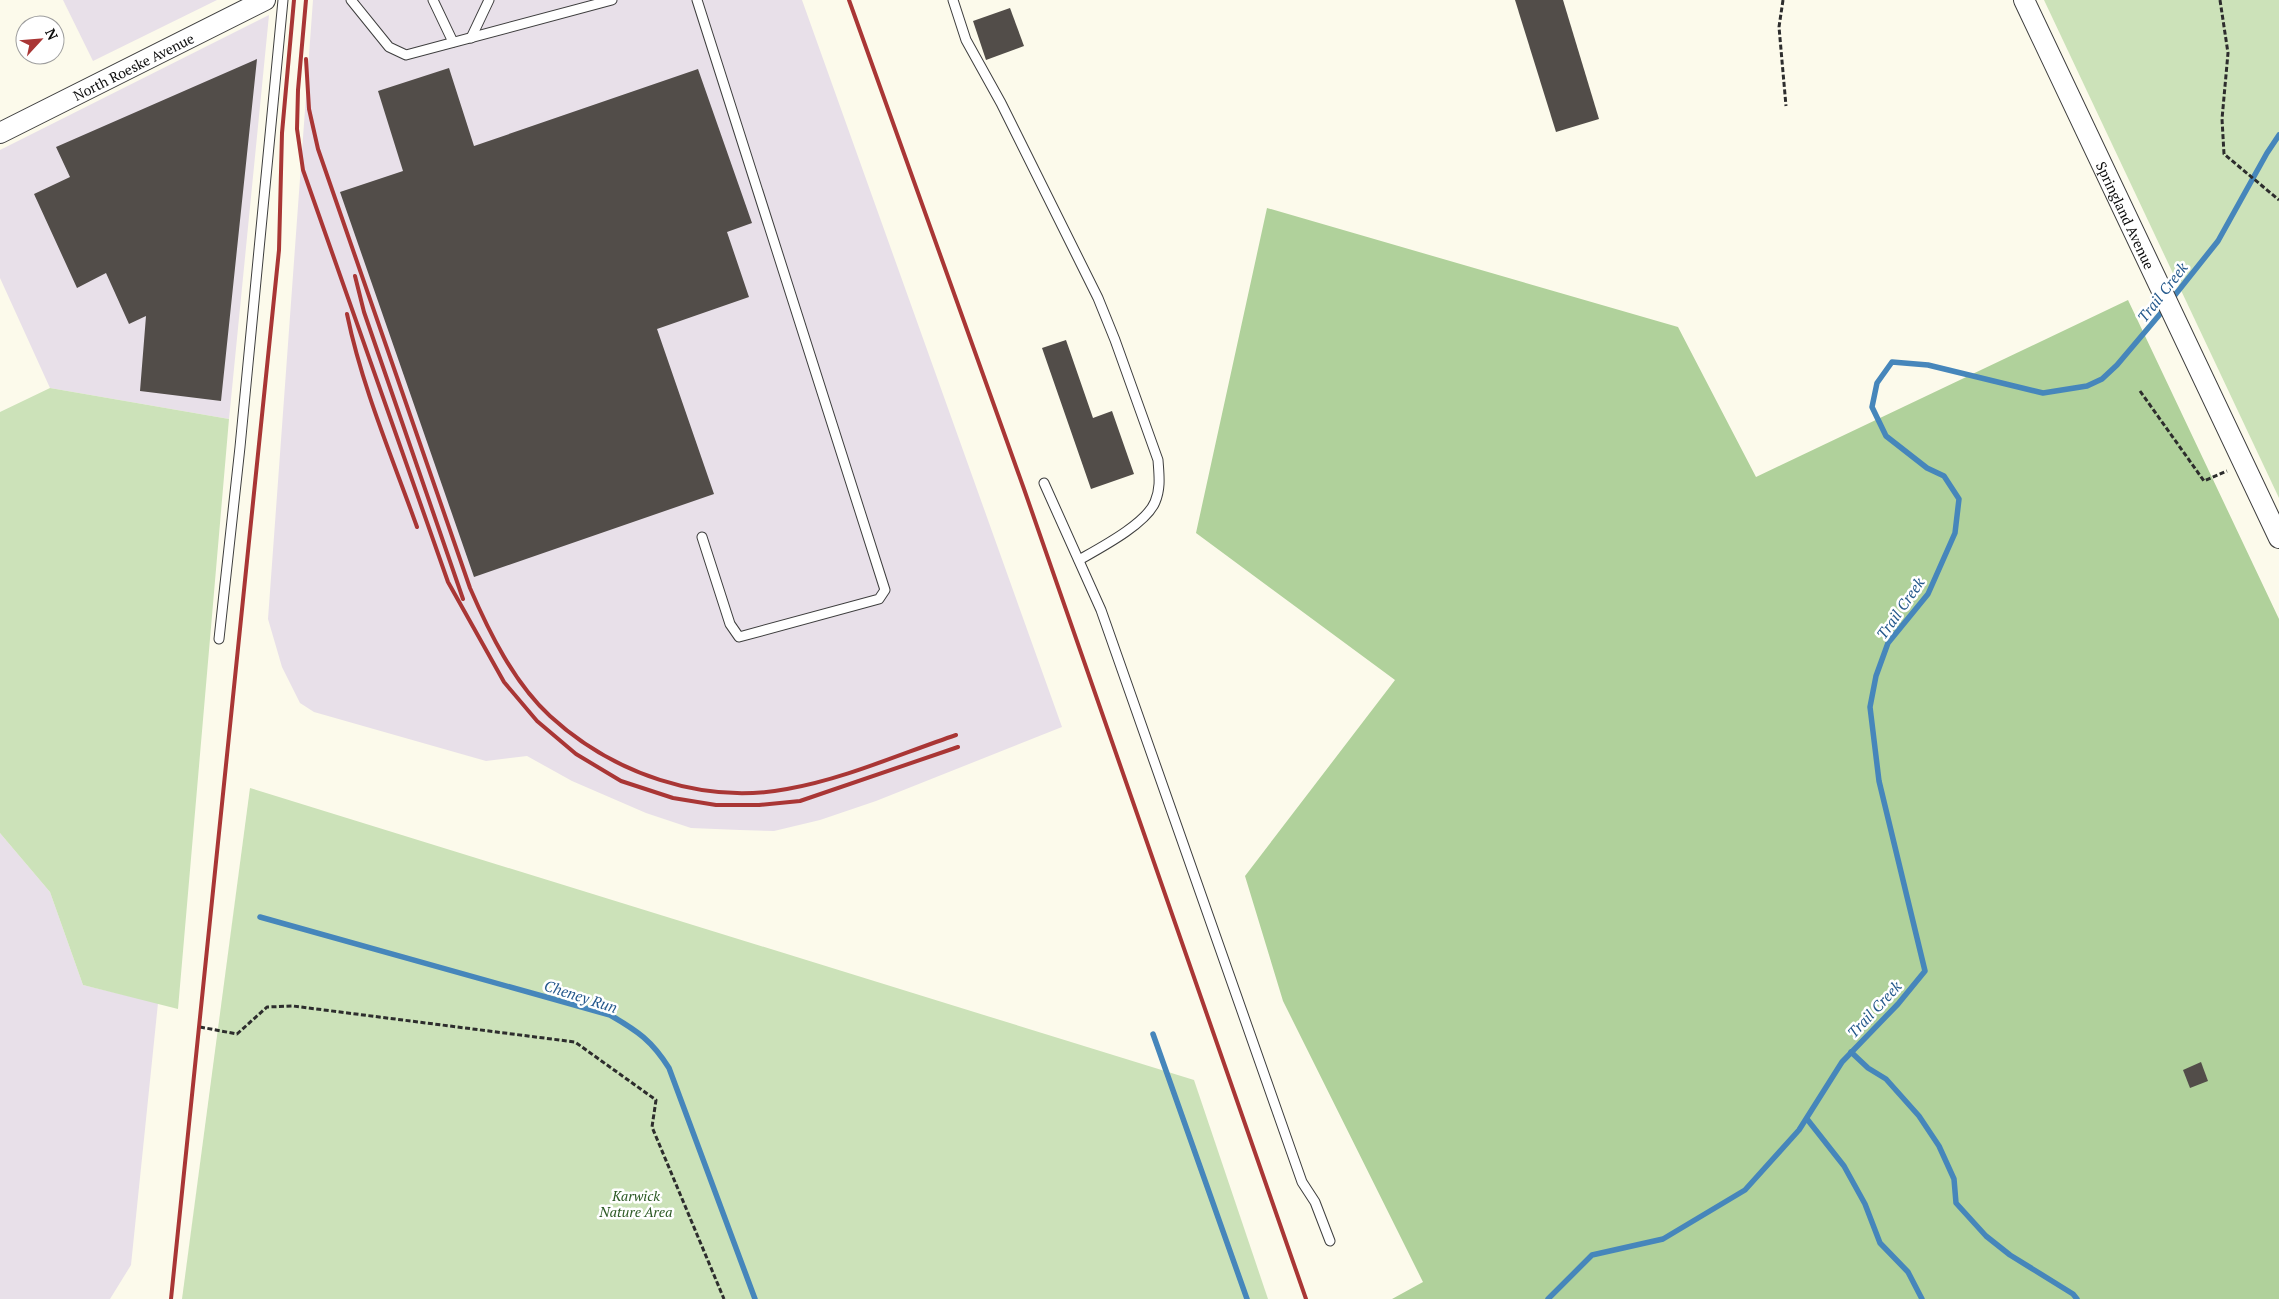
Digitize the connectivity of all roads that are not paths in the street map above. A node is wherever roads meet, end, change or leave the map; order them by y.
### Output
1 (265, 0) edge
2 (284, 0) edge
3 (351, 0) edge
4 (433, 0) edge
5 (489, 0) edge
6 (612, 0) edge
7 (696, 0) edge
8 (953, 0) edge
9 (2024, 0) edge
10 (471, 38) junction
11 (453, 42) junction
12 (0, 133) edge
13 (1044, 483) dead end
14 (702, 537) dead end
15 (2279, 538) edge
16 (1079, 560) junction
17 (219, 639) dead end
18 (1330, 1242) dead end

1 - 12 street, North Roeske Avenue
2 - 17 lane
3 - 11 lane
4 - 11 lane
5 - 10 lane
6 - 10 lane
7 - 14 lane
8 - 16 lane
9 - 15 street, Springland Avenue
10 - 11 lane
13 - 16 lane
16 - 18 lane

